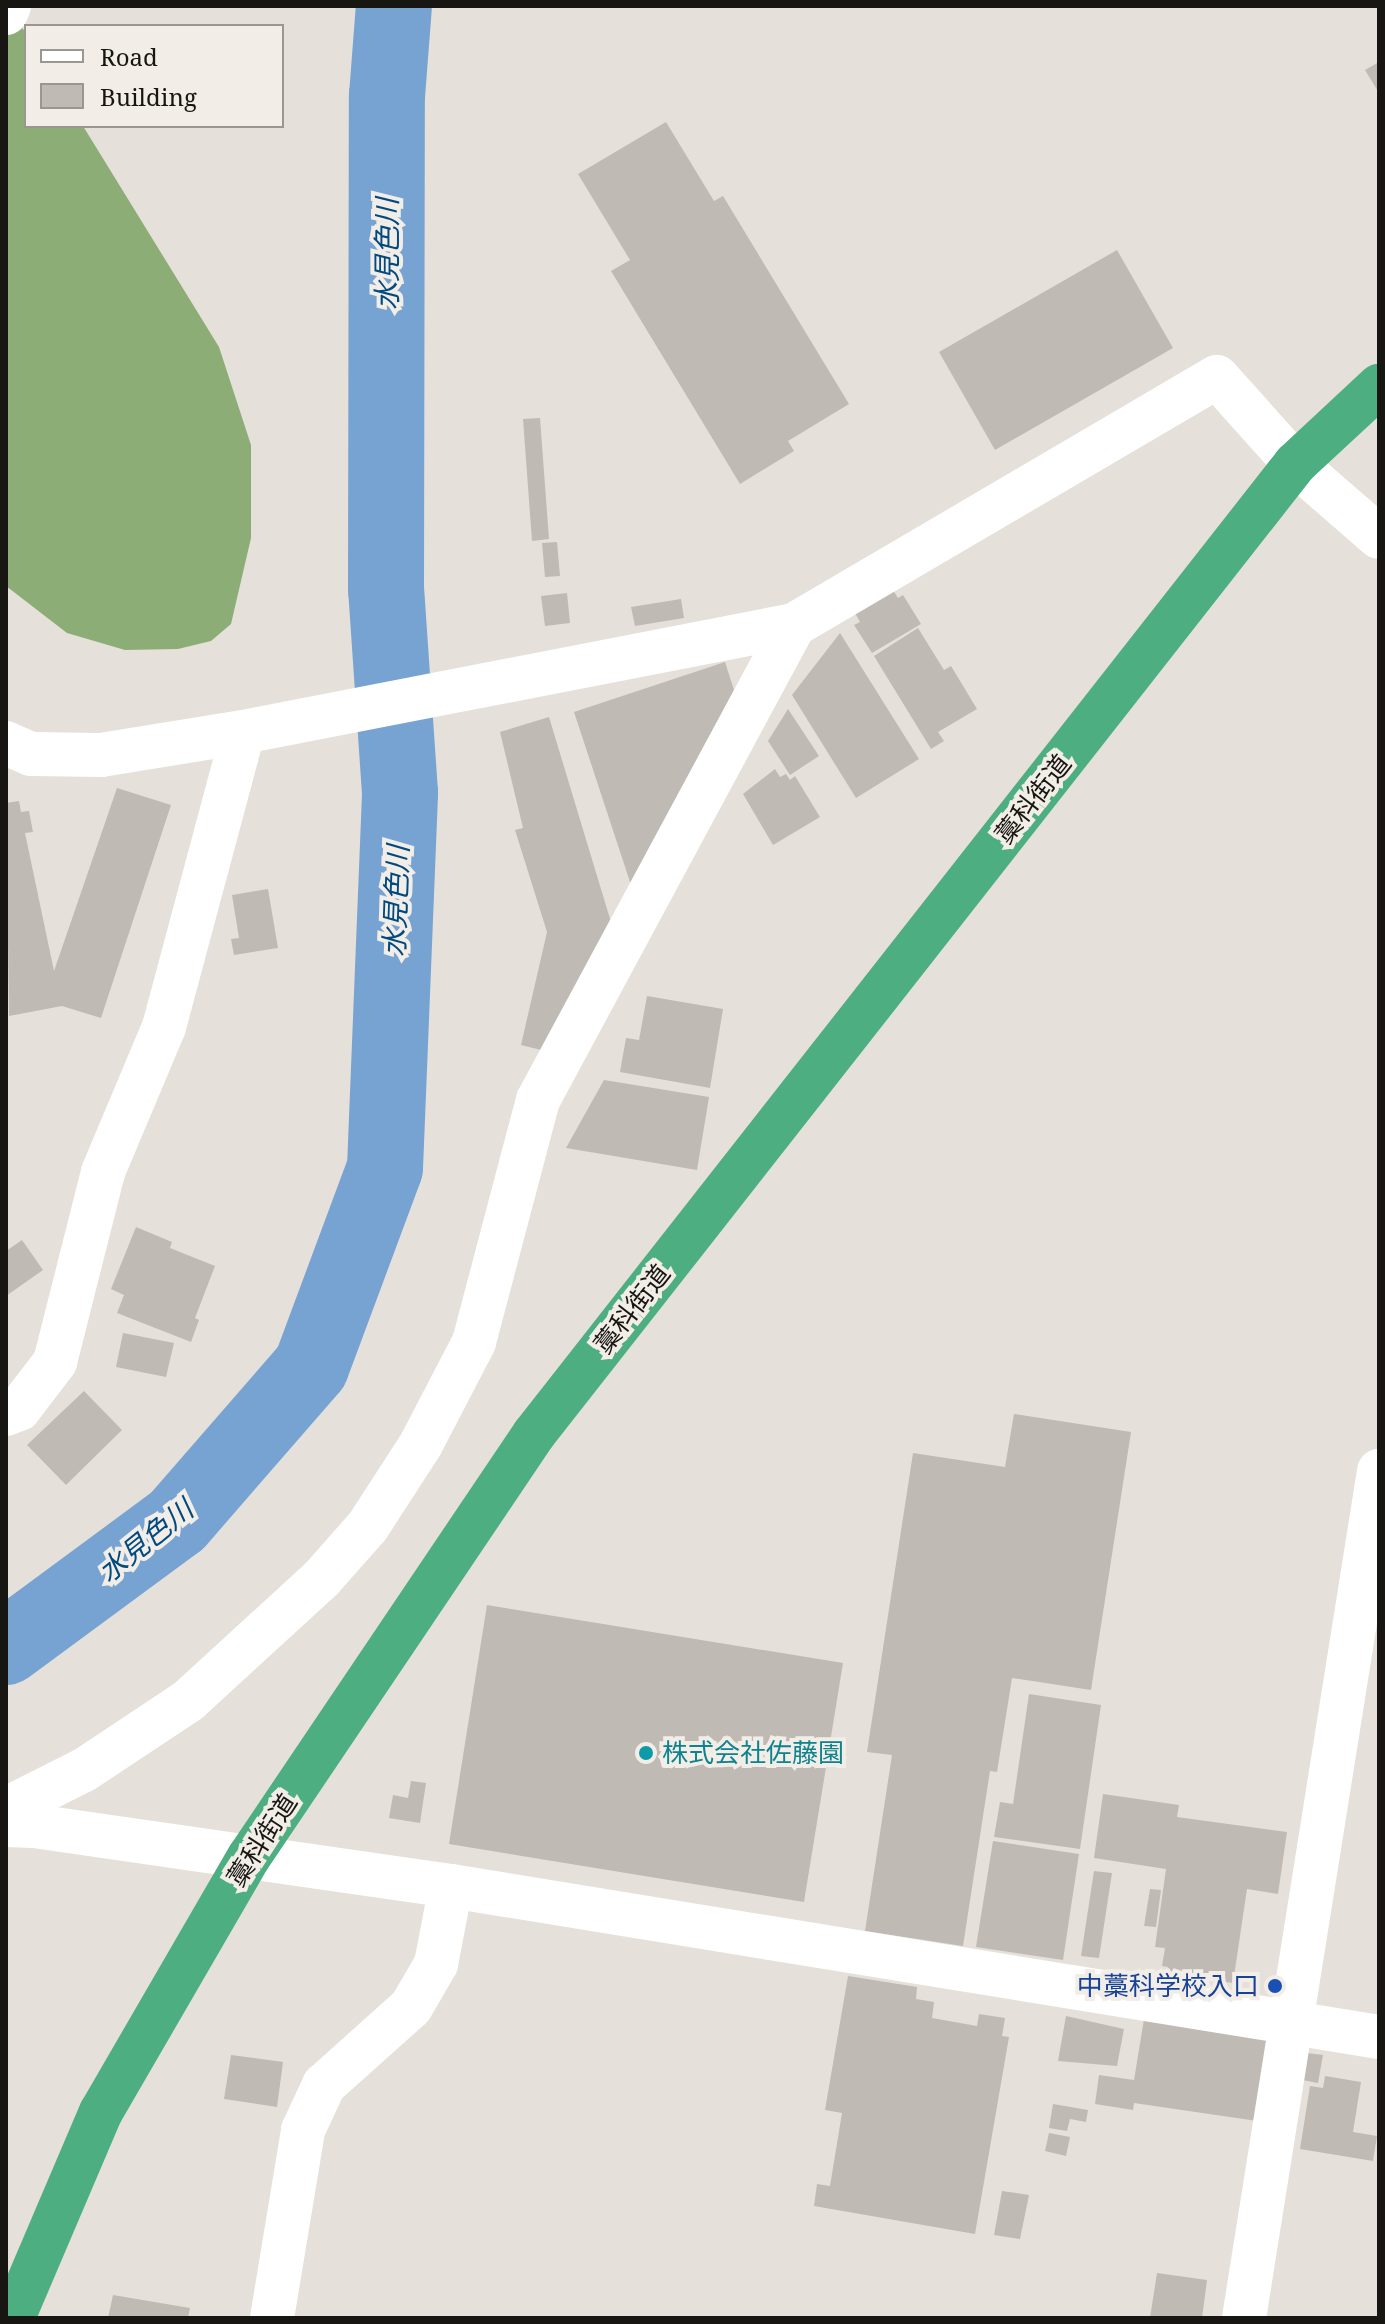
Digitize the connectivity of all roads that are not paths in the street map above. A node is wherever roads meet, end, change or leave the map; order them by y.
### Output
1 (9, 6) edge
2 (6, 13) edge
3 (1379, 386) edge
4 (1295, 464) junction
5 (1379, 537) edge
6 (794, 625) junction
7 (243, 732) junction
8 (6, 743) edge
9 (6, 1414) edge
10 (1379, 1471) edge
11 (6, 1809) edge
12 (6, 1825) edge
13 (249, 1857) junction
14 (451, 1886) junction
15 (1292, 2023) junction
16 (1379, 2037) edge
17 (13, 2318) edge
18 (272, 2318) edge
19 (1244, 2318) edge

1 - 2 street
3 - 4 highway, 藁科街道
4 - 5 street
4 - 6 street
4 - 13 highway, 藁科街道
6 - 7 street
6 - 11 street
7 - 8 street
7 - 9 street
10 - 15 street
12 - 13 street
13 - 14 street
13 - 17 highway, 藁科街道
14 - 15 street
14 - 18 street
15 - 16 street
15 - 19 street

